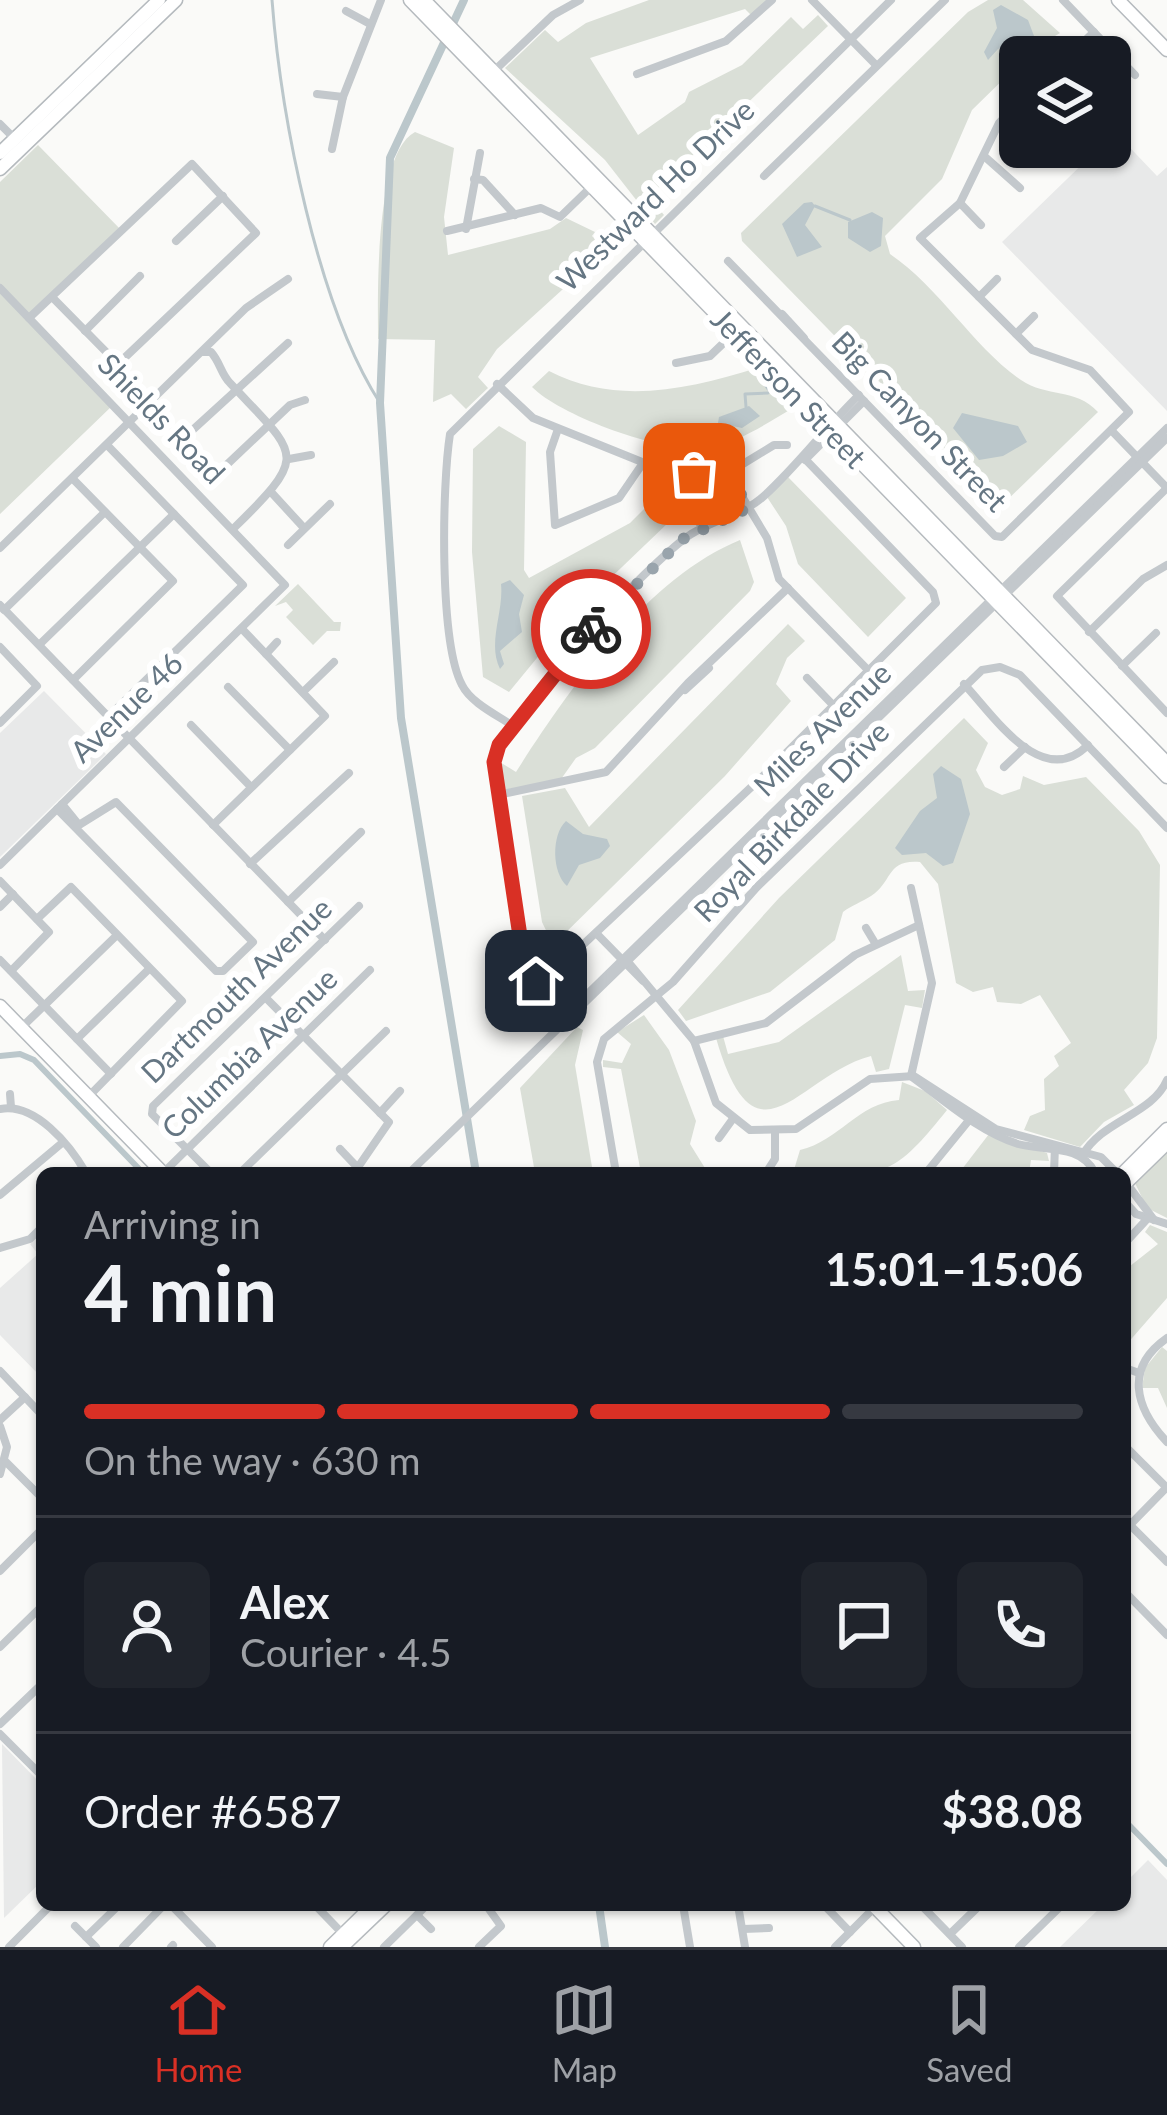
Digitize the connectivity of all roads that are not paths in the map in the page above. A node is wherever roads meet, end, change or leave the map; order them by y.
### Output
1 (163, 0) edge
2 (176, 0) edge
3 (381, 0) edge
4 (580, 0) edge
5 (772, 0) edge
6 (812, 0) edge
7 (891, 0) edge
8 (945, 0) edge
9 (1118, 0) edge
10 (417, 2) edge
11 (1068, 2) edge
12 (346, 11) dead end
13 (370, 24) junction
14 (1167, 28) edge
15 (1094, 32) junction
16 (1090, 36) edge
17 (137, 37) junction
18 (1156, 39) junction
19 (850, 40) junction
20 (1167, 50) edge
21 (876, 65) junction
22 (488, 70) junction
23 (637, 74) dead end
24 (1136, 75) dead end
25 (317, 94) dead end
26 (343, 98) junction
27 (999, 123) edge
28 (0, 124) edge
29 (15, 139) junction
30 (332, 148) dead end
31 (0, 153) edge
32 (480, 153) dead end
33 (984, 156) junction
34 (0, 169) edge
35 (764, 176) dead end
36 (474, 179) junction
37 (591, 187) junction
38 (1020, 188) dead end
39 (223, 196) junction
40 (960, 203) junction
41 (628, 211) junction
42 (515, 215) junction
43 (981, 225) dead end
44 (466, 229) junction
45 (447, 232) dead end
46 (648, 238) junction
47 (176, 241) dead end
48 (728, 261) dead end
49 (140, 276) dead end
50 (288, 279) dead end
51 (997, 279) dead end
52 (0, 288) edge
53 (979, 296) junction
54 (53, 298) junction
55 (1034, 316) dead end
56 (29, 318) junction
57 (85, 331) junction
58 (734, 333) junction
59 (1016, 334) junction
60 (288, 343) dead end
61 (202, 352) junction
62 (1073, 353) dead end
63 (676, 363) dead end
64 (778, 364) junction
65 (1072, 364) junction
66 (497, 384) junction
67 (235, 389) junction
68 (861, 398) junction
69 (305, 400) dead end
70 (271, 423) junction
71 (131, 424) junction
72 (833, 428) junction
73 (1167, 428) edge
74 (558, 429) junction
75 (1112, 431) junction
76 (186, 436) dead end
77 (1167, 438) edge
78 (787, 445) dead end
79 (108, 446) junction
80 (311, 455) dead end
81 (289, 459) junction
82 (806, 460) junction
83 (1140, 460) junction
84 (643, 463) junction
85 (218, 473) dead end
86 (730, 473) junction
87 (694, 474) dead end
88 (784, 475) junction
89 (73, 479) junction
90 (1167, 488) edge
91 (271, 492) junction
92 (330, 505) dead end
93 (748, 508) junction
94 (105, 512) junction
95 (174, 514) junction
96 (703, 527) junction
97 (234, 528) junction
98 (304, 528) junction
99 (288, 545) dead end
100 (0, 548) edge
101 (140, 548) junction
102 (1167, 565) edge
103 (285, 585) joint
104 (788, 588) junction
105 (998, 598) junction
106 (2, 607) edge
107 (243, 630) junction
108 (1089, 632) junction
109 (1156, 633) dead end
110 (277, 642) dead end
111 (40, 644) junction
112 (0, 647) edge
113 (266, 654) junction
114 (334, 662) dead end
115 (1122, 666) junction
116 (868, 671) junction
117 (807, 678) dead end
118 (73, 680) junction
119 (964, 684) junction
120 (228, 687) dead end
121 (303, 692) junction
122 (832, 704) junction
123 (1167, 712) edge
124 (108, 717) junction
125 (0, 723) edge
126 (190, 725) dead end
127 (513, 726) junction
128 (130, 739) junction
129 (1088, 746) junction
130 (1025, 747) junction
131 (290, 750) junction
132 (1004, 767) dead end
133 (1167, 770) edge
134 (349, 773) dead end
135 (251, 787) junction
136 (498, 798) junction
137 (60, 807) junction
138 (79, 825) junction
139 (213, 825) junction
140 (1167, 828) edge
141 (361, 832) dead end
142 (250, 864) junction
143 (0, 865) edge
144 (0, 881) edge
145 (911, 888) dead end
146 (13, 894) junction
147 (288, 902) junction
148 (359, 906) dead end
149 (0, 907) edge
150 (37, 919) junction
151 (919, 925) junction
152 (866, 928) dead end
153 (597, 934) junction
154 (116, 936) junction
155 (326, 940) junction
156 (875, 944) junction
157 (0, 960) edge
158 (625, 963) junction
159 (149, 969) junction
160 (370, 970) dead end
161 (11, 971) junction
162 (658, 996) junction
163 (266, 998) junction
164 (43, 1005) junction
165 (0, 1007) edge
166 (22, 1027) junction
167 (386, 1031) dead end
168 (304, 1036) junction
169 (77, 1039) junction
170 (694, 1042) junction
171 (341, 1073) junction
172 (111, 1074) junction
173 (911, 1076) junction
174 (1167, 1080) edge
175 (400, 1091) dead end
176 (10, 1094) dead end
177 (89, 1096) junction
178 (5, 1108) edge
179 (380, 1112) junction
180 (972, 1119) junction
181 (732, 1120) junction
182 (1167, 1130) edge
183 (776, 1133) junction
184 (719, 1138) dead end
185 (62, 1143) junction
186 (1167, 1144) edge
187 (1055, 1147) junction
188 (188, 1149) junction
189 (340, 1149) dead end
190 (1083, 1154) junction
191 (81, 1167) edge
192 (157, 1167) edge
193 (169, 1167) edge
194 (205, 1167) edge
195 (245, 1167) edge
196 (354, 1167) edge
197 (358, 1167) edge
198 (416, 1167) edge
199 (615, 1167) edge
200 (770, 1167) edge
201 (931, 1167) edge
202 (1054, 1167) edge
203 (1091, 1167) edge
204 (1112, 1167) edge
205 (1131, 1170) edge
206 (1131, 1173) edge
207 (1131, 1190) edge
208 (0, 1195) edge
209 (1131, 1206) edge
210 (1151, 1218) junction
211 (1167, 1224) edge
212 (36, 1232) edge
213 (1131, 1237) edge
214 (0, 1248) edge
215 (1167, 1338) edge
216 (1131, 1370) edge
217 (0, 1371) edge
218 (1139, 1373) junction
219 (25, 1397) junction
220 (36, 1408) edge
221 (0, 1423) edge
222 (1167, 1442) edge
223 (1131, 1452) edge
224 (6, 1462) junction
225 (0, 1474) edge
226 (1167, 1488) edge
227 (36, 1492) edge
228 (1131, 1524) edge
229 (1131, 1530) edge
230 (36, 1535) edge
231 (1167, 1562) edge
232 (0, 1571) edge
233 (1131, 1598) edge
234 (36, 1612) edge
235 (1167, 1635) edge
236 (0, 1647) edge
237 (36, 1690) edge
238 (0, 1724) edge
239 (0, 1734) edge
240 (36, 1765) edge
241 (46, 1911) edge
242 (113, 1911) edge
243 (161, 1911) edge
244 (173, 1911) edge
245 (323, 1911) edge
246 (368, 1911) edge
247 (379, 1911) edge
248 (421, 1911) edge
249 (490, 1911) edge
250 (684, 1911) edge
251 (739, 1911) edge
252 (830, 1911) edge
253 (869, 1911) edge
254 (879, 1911) edge
255 (928, 1911) edge
256 (974, 1911) edge
257 (1056, 1911) edge
258 (417, 1915) junction
259 (75, 1926) dead end
260 (769, 1928) dead end
261 (431, 1929) dead end
262 (743, 1929) junction
263 (850, 1932) junction
264 (950, 1934) junction
265 (86, 1937) junction
266 (343, 1941) edge
267 (16, 1945) edge
268 (96, 1947) edge
269 (123, 1947) edge
270 (212, 1947) edge
271 (329, 1947) edge
272 (384, 1947) edge
273 (479, 1947) edge
274 (690, 1947) edge
275 (745, 1947) edge
276 (835, 1947) edge
277 (914, 1947) edge
278 (962, 1947) edge
279 (1018, 1947) edge

1 - 17 main road
1 - 29 main road
2 - 17 main road
3 - 13 street
4 - 22 street
5 - 23 street
6 - 19 street
7 - 19 street, Westward Ho Drive
8 - 21 street
9 - 18 main road
10 - 22 main road, Jefferson Street
11 - 15 street
12 - 13 street
13 - 26 street
14 - 18 street
15 - 16 street
15 - 24 street
17 - 34 main road
18 - 20 main road
19 - 21 street
19 - 46 street, Westward Ho Drive
21 - 35 street
22 - 37 main road, Jefferson Street
22 - 41 main road, Jefferson Street
25 - 26 street
26 - 30 street
27 - 33 street
28 - 29 street
29 - 31 main road
32 - 36 street
33 - 38 street
33 - 40 street
36 - 42 street
36 - 44 street
37 - 41 main road
37 - 42 street
37 - 46 main road, Jefferson Street
39 - 47 street
39 - 54 street
39 - 57 street
40 - 43 street
40 - 53 street
41 - 46 main road, Jefferson Street
42 - 44 street
44 - 45 street
46 - 58 main road, Jefferson Street
46 - 64 main road, Jefferson Street
46 - 66 street, Westward Ho Drive
48 - 68 street, Big Canyon Street
49 - 57 street
50 - 61 street
51 - 53 street
52 - 56 street, Shields Road
53 - 59 street
54 - 56 street
54 - 57 street
55 - 59 street
56 - 71 street, Shields Road
58 - 63 street
58 - 64 main road
58 - 72 main road, Jefferson Street
59 - 65 street
60 - 67 street
61 - 67 street
61 - 71 street
62 - 65 street
64 - 72 main road, Jefferson Street
65 - 75 street
66 - 74 street
66 - 127 street, Westward Ho Drive
67 - 70 street
67 - 76 street
68 - 72 street
68 - 75 street, Big Canyon Street
69 - 70 street
70 - 81 street
70 - 85 street
71 - 79 street
71 - 97 street, Shields Road
72 - 82 street
72 - 88 street
72 - 105 main road, Jefferson Street
73 - 83 street, Miles Avenue
74 - 84 street
74 - 84 street
75 - 83 street
77 - 83 street, Miles Avenue
78 - 86 street
79 - 89 street
79 - 95 street
80 - 81 street
81 - 91 street
82 - 88 street
82 - 116 street
83 - 90 street
83 - 105 street, Miles Avenue
84 - 96 street
86 - 87 street
86 - 93 street
88 - 93 street
89 - 94 street
89 - 100 street
90 - 108 street
91 - 97 street
91 - 98 street
92 - 98 street
93 - 96 street
93 - 104 street
94 - 101 street
94 - 106 street
95 - 101 street
95 - 124 street
96 - 127 street
97 - 103 street, Shields Road
98 - 99 street
101 - 111 street
101 - 118 street
102 - 108 street
103 - 107 street, Avenue 46
104 - 116 street
104 - 136 street
105 - 133 main road, Jefferson Street
105 - 133 main road, Jefferson Street
105 - 158 street, Miles Avenue
106 - 111 street
107 - 113 street
107 - 128 street, Avenue 46
108 - 115 street
109 - 115 street
110 - 113 street
111 - 118 street
112 - 125 street
113 - 121 street
114 - 121 street
115 - 123 street
116 - 122 street
117 - 122 street
118 - 124 street
119 - 129 street
119 - 130 street
119 - 162 street, Royal Birkdale Drive
120 - 131 street
121 - 131 street
122 - 153 street
124 - 128 street
126 - 135 street
127 - 136 street
128 - 137 street, Avenue 46
128 - 139 street
129 - 130 street
129 - 140 street
130 - 132 street
131 - 135 street
134 - 142 street
135 - 139 street
136 - 153 street
137 - 138 street
137 - 143 street, Avenue 46
138 - 138 street
139 - 142 street
141 - 147 street
142 - 147 street
144 - 146 street
145 - 151 street
146 - 149 street
146 - 150 street
147 - 155 street
148 - 155 street, Dartmouth Avenue
150 - 154 street
150 - 161 street
151 - 156 street
151 - 173 street
152 - 156 street
153 - 158 street
154 - 159 street
154 - 164 street
155 - 163 street, Dartmouth Avenue
156 - 170 street
157 - 161 street
158 - 162 street
158 - 198 street, Miles Avenue
159 - 169 street
159 - 172 street
160 - 168 street, Columbia Avenue
161 - 164 street
162 - 170 street
162 - 199 street, Royal Birkdale Drive
163 - 168 street
163 - 188 street, Dartmouth Avenue
164 - 166 street
164 - 169 street
165 - 166 main road
166 - 177 main road
167 - 171 street
168 - 171 street
168 - 188 street, Columbia Avenue
169 - 172 street
170 - 181 street
171 - 179 street
171 - 195 street
172 - 177 street
173 - 180 street
173 - 183 street
174 - 190 street
175 - 179 street
176 - 178 street
177 - 192 main road
178 - 185 street
179 - 197 street
180 - 187 street
180 - 201 street
181 - 183 street
181 - 184 street
182 - 205 main road
183 - 200 street
185 - 191 street
185 - 208 street
186 - 206 main road
187 - 190 street
187 - 202 street
188 - 193 street, Columbia Avenue
188 - 194 street
189 - 196 street
190 - 203 street
190 - 204 street
207 - 210 street
209 - 210 street
210 - 211 street
210 - 213 street
212 - 214 street
215 - 218 street
216 - 218 street
217 - 219 street
218 - 222 street
219 - 220 street
219 - 221 street
221 - 224 street
223 - 226 street
224 - 225 street
224 - 227 street
226 - 228 street
229 - 231 street
230 - 232 street
233 - 235 street
234 - 236 street
237 - 238 street
239 - 240 street
241 - 267 street
242 - 265 street
243 - 269 street
244 - 270 street
245 - 266 street
246 - 266 main road
247 - 266 main road
248 - 258 street
249 - 273 street
250 - 274 street
251 - 262 street
252 - 263 street
253 - 263 street
254 - 277 main road
255 - 264 street
256 - 264 street
257 - 279 street
258 - 261 street
258 - 272 street
259 - 265 street
260 - 262 street
262 - 275 street
263 - 276 street
264 - 278 street
265 - 268 street
266 - 271 main road

